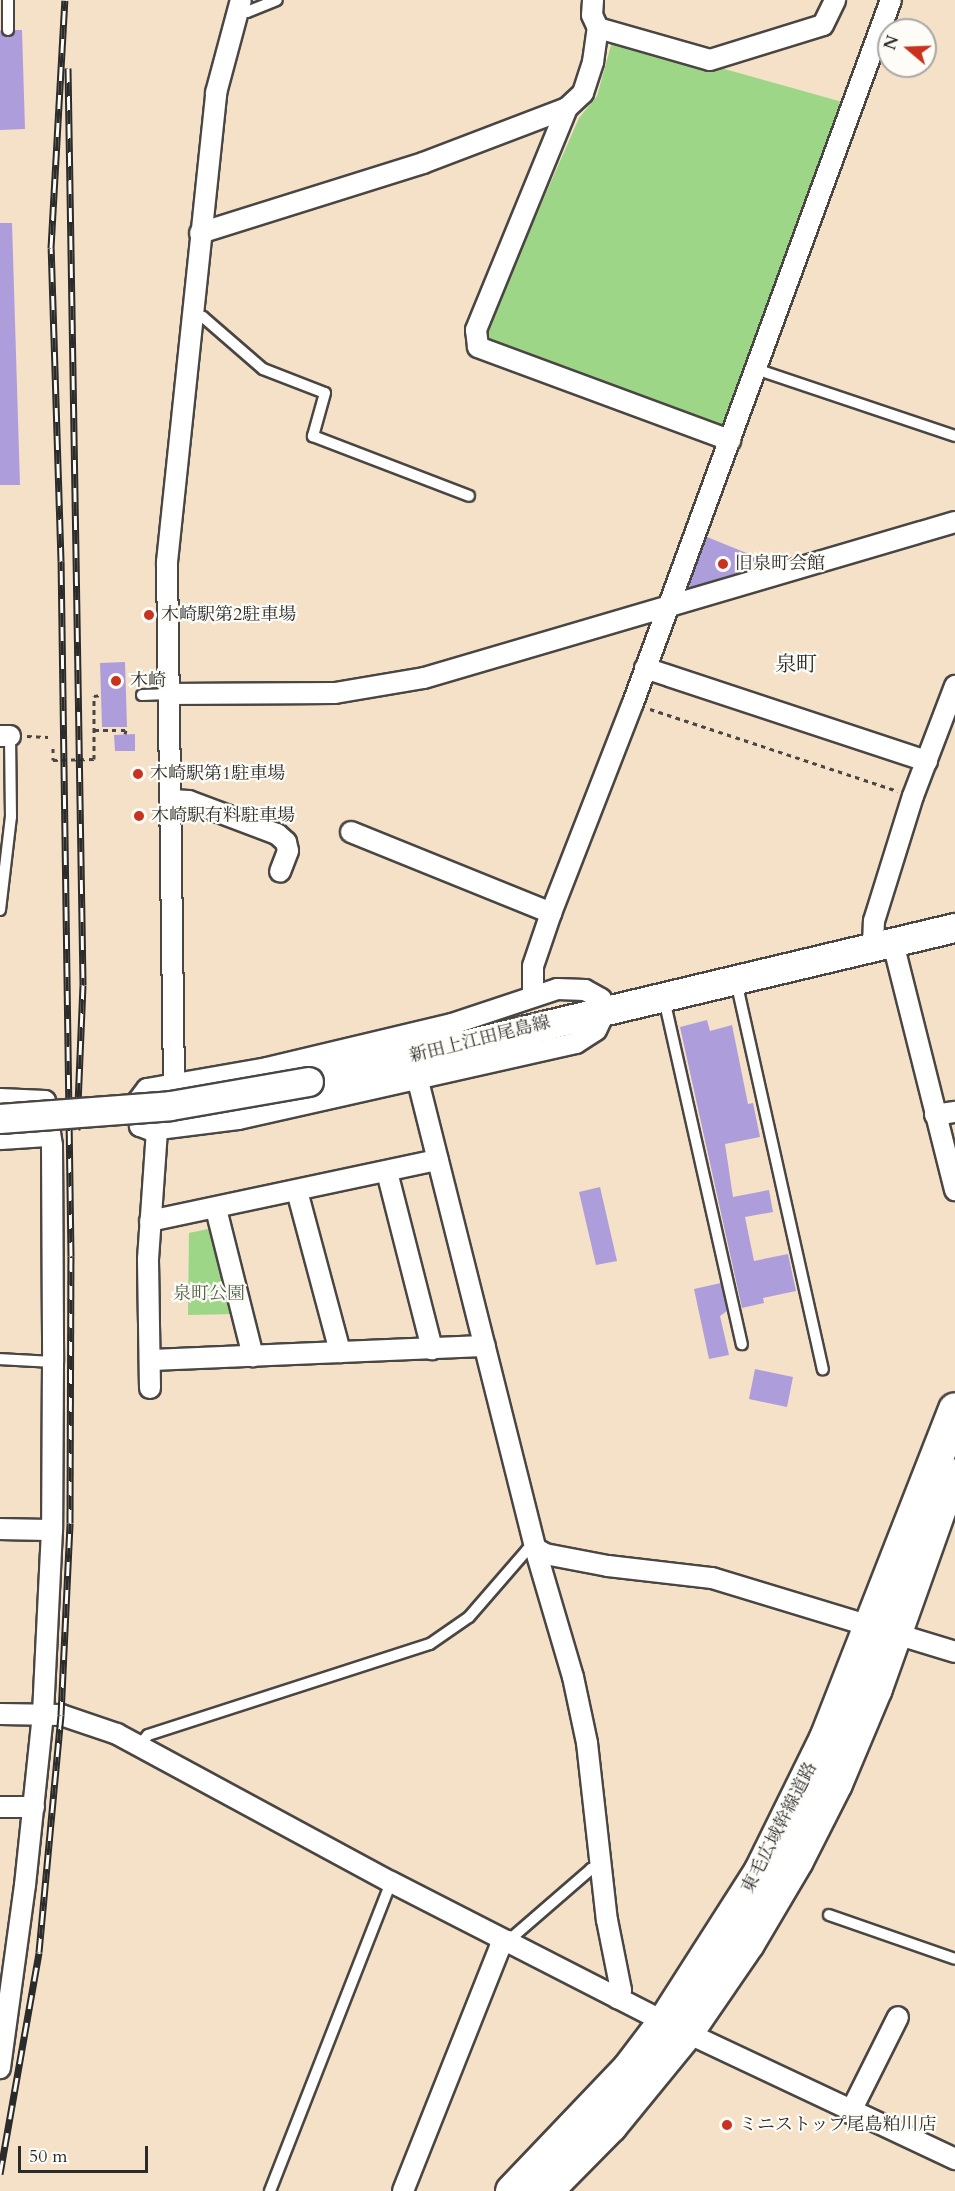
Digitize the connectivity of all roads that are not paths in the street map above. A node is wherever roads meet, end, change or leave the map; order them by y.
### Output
1 (8, 0) edge
2 (277, 0) edge
3 (593, 0) edge
4 (835, 0) edge
5 (891, 0) edge
6 (240, 5) edge
7 (598, 28) junction
8 (8, 30) dead end
9 (567, 108) junction
10 (200, 233) junction
11 (193, 315) junction
12 (756, 369) junction
13 (955, 436) edge
14 (730, 440) junction
15 (469, 496) dead end
16 (955, 522) edge
17 (668, 608) junction
18 (645, 668) junction
19 (955, 686) edge
20 (167, 694) junction
21 (142, 695) dead end
22 (5, 736) edge
23 (927, 760) junction
24 (170, 800) junction
25 (351, 832) dead end
26 (280, 872) dead end
27 (0, 910) edge
28 (551, 913) junction
29 (955, 928) edge
30 (883, 945) junction
31 (736, 981) junction
32 (533, 995) junction
33 (664, 998) junction
34 (606, 1010) junction
35 (417, 1077) junction
36 (174, 1084) junction
37 (0, 1098) edge
38 (955, 1112) edge
39 (935, 1115) junction
40 (0, 1119) edge
41 (157, 1130) junction
42 (48, 1136) junction
43 (0, 1139) edge
44 (438, 1160) junction
45 (387, 1172) junction
46 (955, 1190) edge
47 (297, 1191) junction
48 (216, 1209) junction
49 (150, 1221) junction
50 (742, 1344) dead end
51 (485, 1346) junction
52 (432, 1349) junction
53 (340, 1352) junction
54 (253, 1356) junction
55 (0, 1359) edge
56 (150, 1360) junction
57 (53, 1362) junction
58 (822, 1369) dead end
59 (150, 1388) dead end
60 (955, 1409) edge
61 (955, 1465) edge
62 (0, 1529) edge
63 (52, 1530) junction
64 (535, 1548) junction
65 (884, 1628) junction
66 (955, 1652) edge
67 (0, 1714) edge
68 (43, 1714) junction
69 (139, 1746) junction
70 (0, 1807) edge
71 (34, 1807) junction
72 (601, 1865) junction
73 (391, 1882) junction
74 (830, 1915) dead end
75 (508, 1941) junction
76 (955, 1959) edge
77 (618, 1998) junction
78 (898, 2017) dead end
79 (675, 2027) junction
80 (0, 2068) edge
81 (850, 2113) junction
82 (953, 2152) edge
83 (270, 2191) edge
84 (403, 2191) edge
85 (512, 2191) edge
86 (545, 2191) edge

1 - 8 lane
2 - 6 lane
3 - 7 street
4 - 7 street
5 - 12 street
6 - 10 street
7 - 9 street
9 - 10 street
9 - 14 street
10 - 11 street
11 - 15 lane
11 - 20 street
12 - 13 lane
12 - 14 street
14 - 17 street
16 - 17 street
17 - 18 street
17 - 20 street
18 - 23 street
18 - 28 street
19 - 23 street
20 - 21 lane
20 - 24 street
22 - 27 lane
23 - 30 street
24 - 26 street
24 - 36 street
25 - 28 street
28 - 32 street
29 - 30 main road, 新田上江田尾島線
30 - 31 main road, 新田上江田尾島線
30 - 39 street
31 - 33 main road, 新田上江田尾島線
31 - 58 lane
32 - 34 street
32 - 36 street
33 - 34 main road, 新田上江田尾島線
33 - 50 lane
34 - 35 street
34 - 40 main road, 新田上江田尾島線, bridge
35 - 41 street
35 - 44 street
36 - 41 street
37 - 42 street
38 - 39 street
39 - 46 street
41 - 49 street
42 - 43 street
42 - 57 street
44 - 45 street
44 - 51 street
45 - 47 street
45 - 52 street
47 - 48 street
47 - 53 street
48 - 49 street
48 - 54 street
49 - 56 street
51 - 52 street
51 - 64 street
52 - 53 street
53 - 54 street
54 - 56 street
55 - 57 lane
56 - 59 street
57 - 63 street
60 - 65 highway, 東毛広域幹線道路
61 - 65 highway, 東毛広域幹線道路
62 - 63 street
63 - 68 street
64 - 65 street
64 - 69 lane
64 - 72 street
65 - 66 street
65 - 79 highway, 東毛広域幹線道路
67 - 68 street
68 - 69 street
68 - 71 street
69 - 73 street
70 - 71 street
71 - 80 street
72 - 75 lane
72 - 77 street
73 - 75 street
73 - 83 lane
74 - 76 lane
75 - 77 street
75 - 84 street
77 - 79 street
78 - 81 street
79 - 81 street
79 - 85 highway, 東毛広域幹線道路
79 - 86 highway, 東毛広域幹線道路
81 - 82 street

